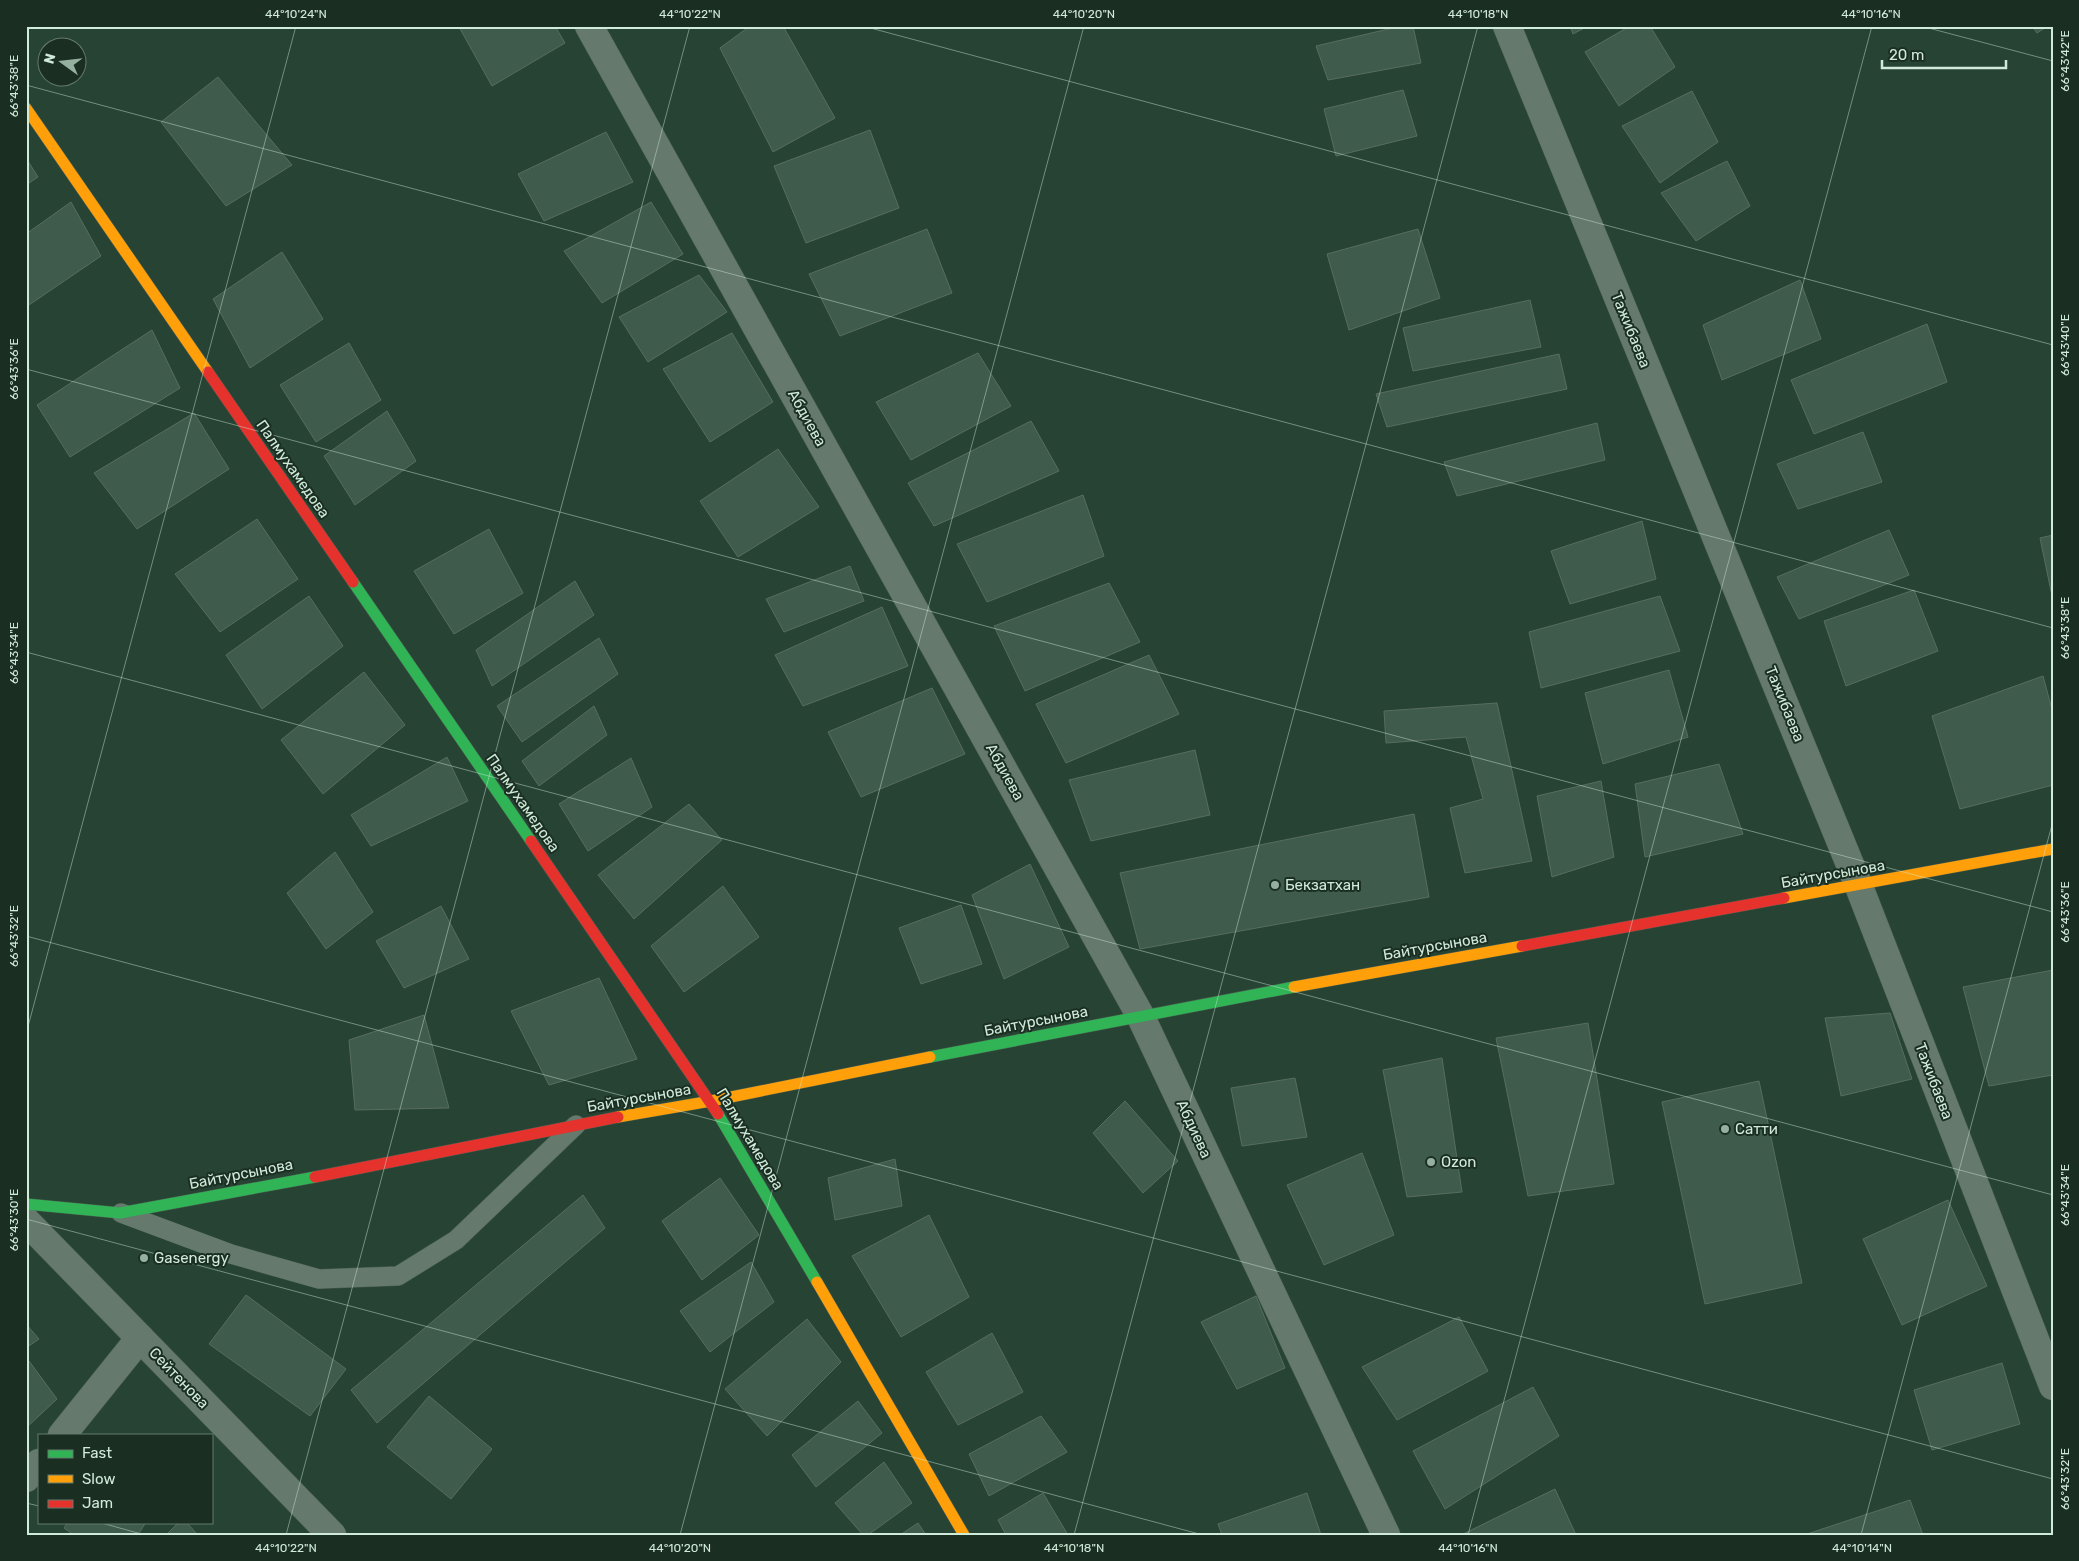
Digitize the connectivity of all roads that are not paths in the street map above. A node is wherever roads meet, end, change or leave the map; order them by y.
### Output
1 (589, 26) edge
2 (1507, 26) edge
3 (26, 108) edge
4 (2053, 849) edge
5 (1858, 884) junction
6 (1140, 1015) junction
7 (711, 1101) junction
8 (577, 1124) junction
9 (26, 1204) edge
10 (120, 1213) junction
11 (26, 1221) edge
12 (140, 1338) junction
13 (2053, 1386) edge
14 (63, 1434) edge
15 (38, 1464) edge
16 (26, 1478) edge
17 (332, 1535) edge
18 (964, 1535) edge
19 (1386, 1535) edge

1 - 6 street, Абдиева
2 - 5 street, Тажибаева
3 - 7 main road, Палмухамедова
4 - 5 main road, Байтурсынова
5 - 6 main road, Байтурсынова
5 - 13 street, Тажибаева
6 - 7 main road, Байтурсынова
6 - 19 street, Абдиева
7 - 8 main road, Байтурсынова
7 - 18 main road, Палмухамедова
8 - 10 main road, Байтурсынова
8 - 10 lane
9 - 10 main road, Байтурсынова
11 - 12 street, Сейтенова
12 - 14 street
12 - 17 street, Сейтенова
15 - 16 street

